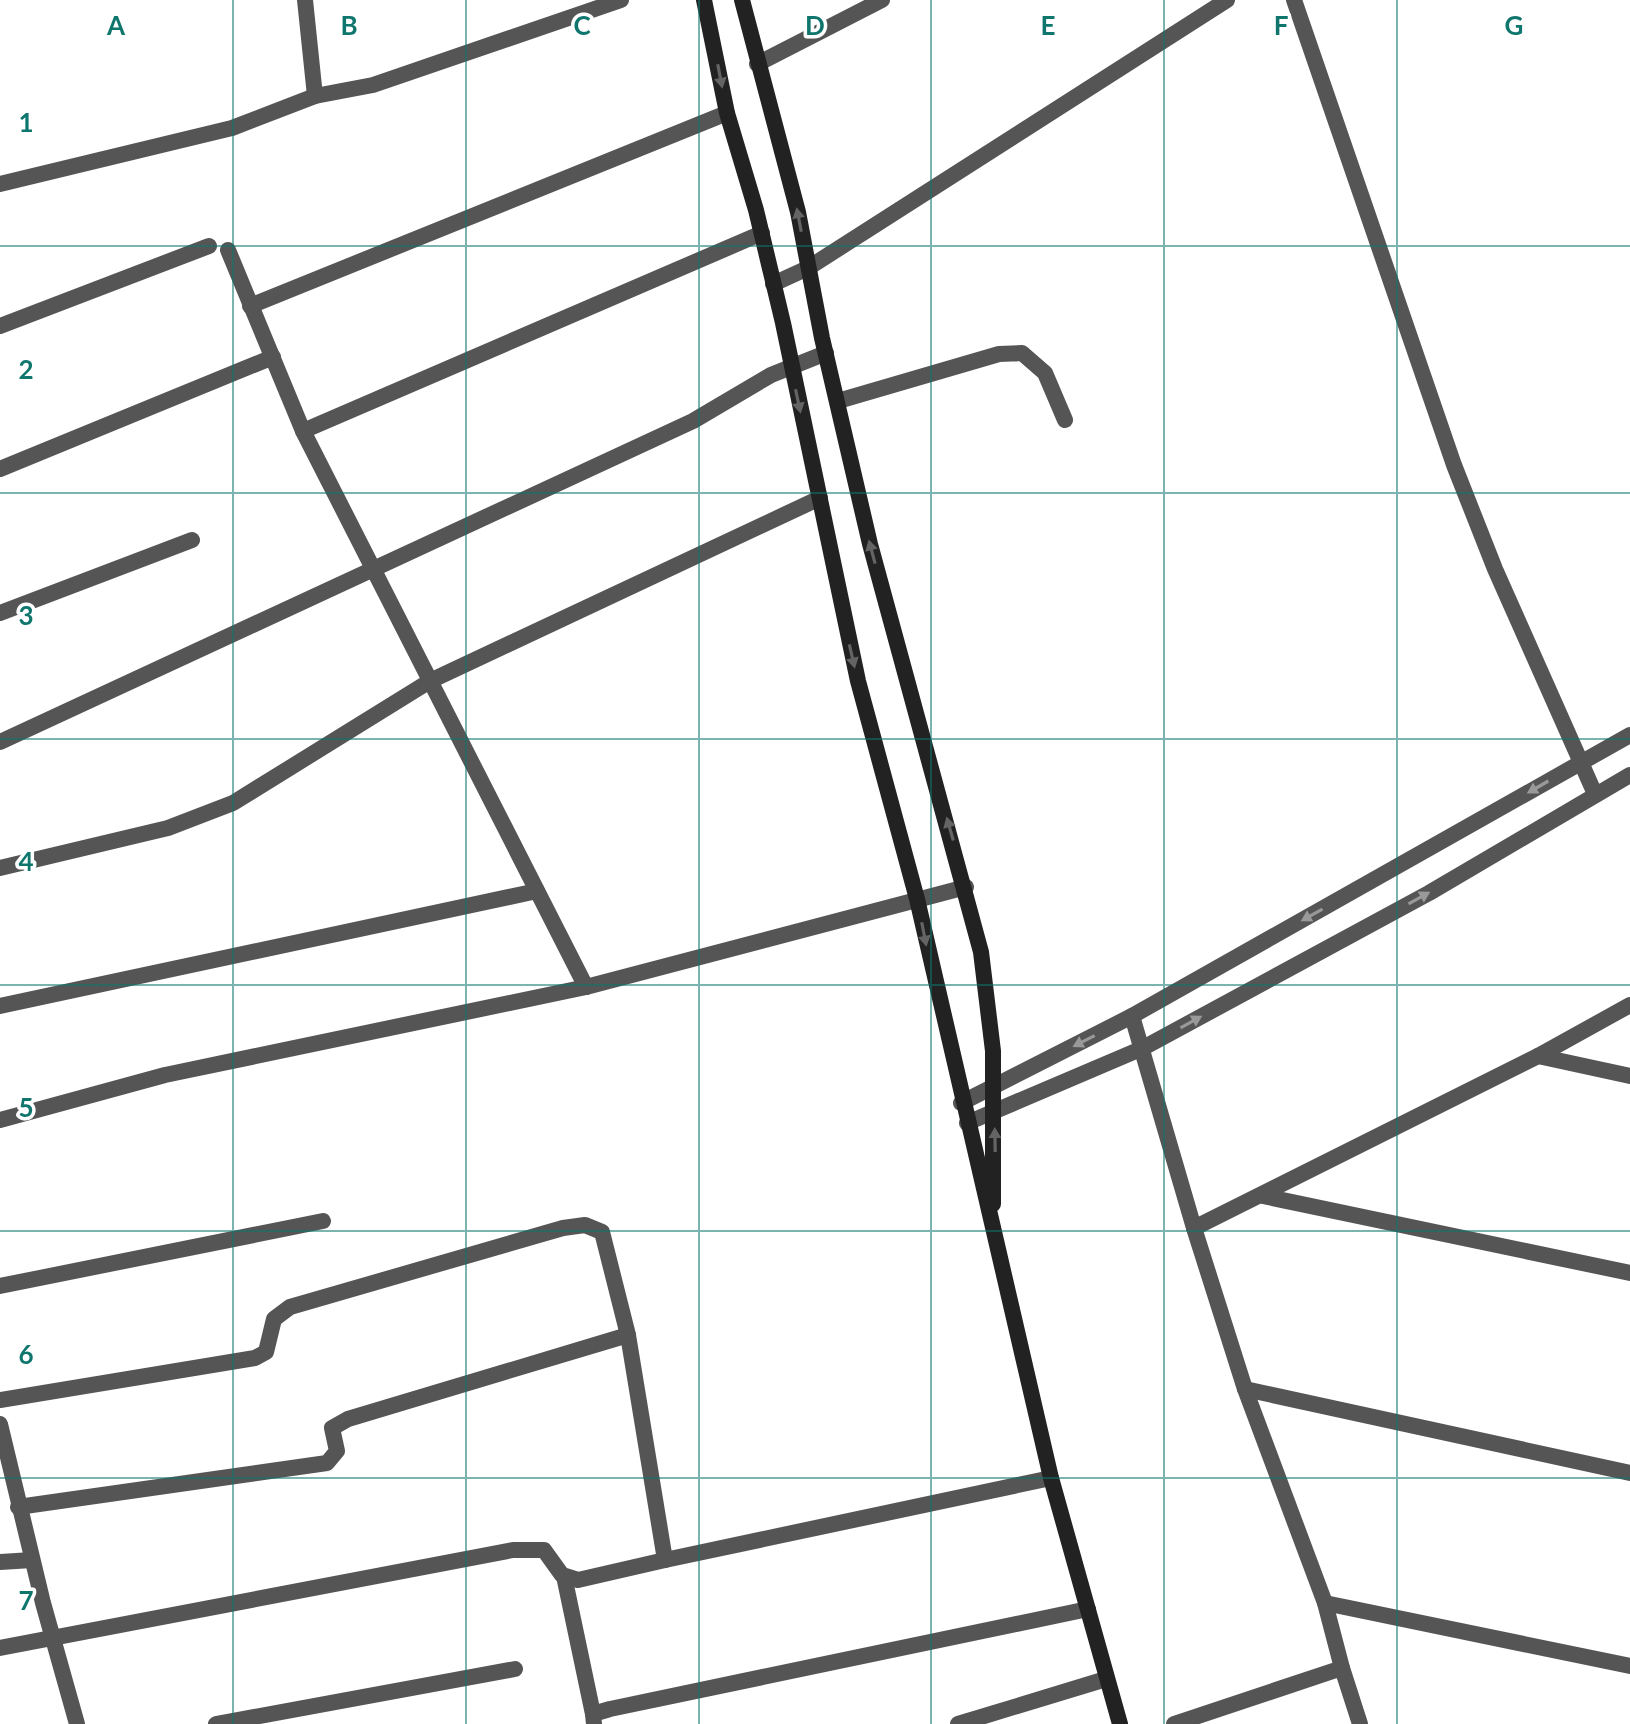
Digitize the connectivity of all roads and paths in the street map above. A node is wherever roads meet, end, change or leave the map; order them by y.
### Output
1 (305, 0) edge
2 (621, 0) edge
3 (704, 0) edge
4 (742, 0) edge
5 (882, 0) edge
6 (1227, 0) edge
7 (1294, 0) edge
8 (757, 64) junction
9 (315, 96) junction
10 (727, 113) junction
11 (0, 184) edge
12 (762, 233) junction
13 (209, 246) dead end
14 (228, 250) dead end
15 (808, 268) junction
16 (773, 284) junction
17 (250, 306) junction
18 (0, 326) edge
19 (826, 353) junction
20 (273, 357) junction
21 (791, 366) junction
22 (838, 401) junction
23 (1065, 420) dead end
24 (303, 431) junction
25 (0, 469) edge
26 (820, 498) junction
27 (192, 540) dead end
28 (373, 568) junction
29 (0, 613) edge
30 (430, 681) junction
31 (1630, 735) edge
32 (0, 742) edge
33 (1582, 761) junction
34 (1630, 775) edge
35 (1595, 794) junction
36 (0, 868) edge
37 (966, 887) junction
38 (537, 891) junction
39 (917, 899) junction
40 (586, 987) junction
41 (1630, 1005) edge
42 (0, 1006) edge
43 (1132, 1016) junction
44 (1143, 1048) junction
45 (1538, 1056) junction
46 (1630, 1076) edge
47 (994, 1087) junction
48 (961, 1103) junction
49 (995, 1111) junction
50 (0, 1120) edge
51 (967, 1123) junction
52 (1263, 1196) junction
53 (993, 1218) junction
54 (323, 1221) dead end
55 (1194, 1228) junction
56 (1630, 1273) edge
57 (0, 1286) edge
58 (628, 1335) junction
59 (1245, 1389) junction
60 (0, 1400) edge
61 (0, 1424) edge
62 (1630, 1473) edge
63 (1051, 1478) junction
64 (18, 1507) junction
65 (32, 1560) junction
66 (665, 1560) junction
67 (0, 1562) edge
68 (564, 1576) junction
69 (1325, 1603) junction
70 (1088, 1609) junction
71 (53, 1638) junction
72 (0, 1648) edge
73 (1630, 1666) edge
74 (1342, 1668) junction
75 (515, 1669) dead end
76 (1106, 1679) junction
77 (594, 1719) edge
78 (77, 1724) edge
79 (216, 1724) edge
80 (958, 1724) edge
81 (1120, 1724) edge
82 (1174, 1724) edge
83 (1360, 1724) edge

1 - 9 street
2 - 9 street
3 -> 10 street
4 - 8 street
5 - 8 street
6 - 15 street
7 - 33 street
15 -> 8 street
9 - 11 street
10 - 12 street
10 - 17 street
12 - 16 street
12 - 24 street
13 - 18 street
14 - 17 street
15 - 16 street
15 - 19 street
16 - 21 street
17 - 20 street
19 - 21 street
19 - 22 street
20 - 24 street
20 - 25 street
21 -> 26 street
21 - 28 street
22 - 23 street
37 -> 22 street
24 - 28 street
26 - 30 street
26 -> 39 street
27 - 29 street
28 - 30 street
28 - 32 street
30 - 36 street
30 - 38 street
31 - 33 street
33 - 35 street
33 -> 43 street
34 - 35 street
44 -> 35 street
37 - 39 street
37 - 47 street
38 - 40 street
38 - 42 street
39 - 40 street
39 -> 48 street
40 - 50 street
41 - 45 street
43 - 44 street
43 -> 47 street
44 - 49 street
44 - 55 street
45 - 46 street
45 - 52 street
47 - 48 street
47 - 49 street
48 - 51 street
49 - 51 street
53 -> 49 street
51 - 53 street
52 - 55 street
52 - 56 street
53 - 63 street
54 - 57 street
55 - 59 street
58 - 60 street
58 - 64 street
58 - 66 street
59 - 62 street
59 - 69 street
61 - 64 street
63 - 66 street
63 - 70 street
64 - 65 street
65 - 67 street
65 - 71 street
66 - 68 street
68 - 71 street
68 - 77 street
69 - 73 street
69 - 74 street
70 - 76 street
70 - 77 street
71 - 72 street
71 - 78 street
74 - 82 street
74 - 83 street
75 - 79 street
76 - 80 street
76 - 81 street

